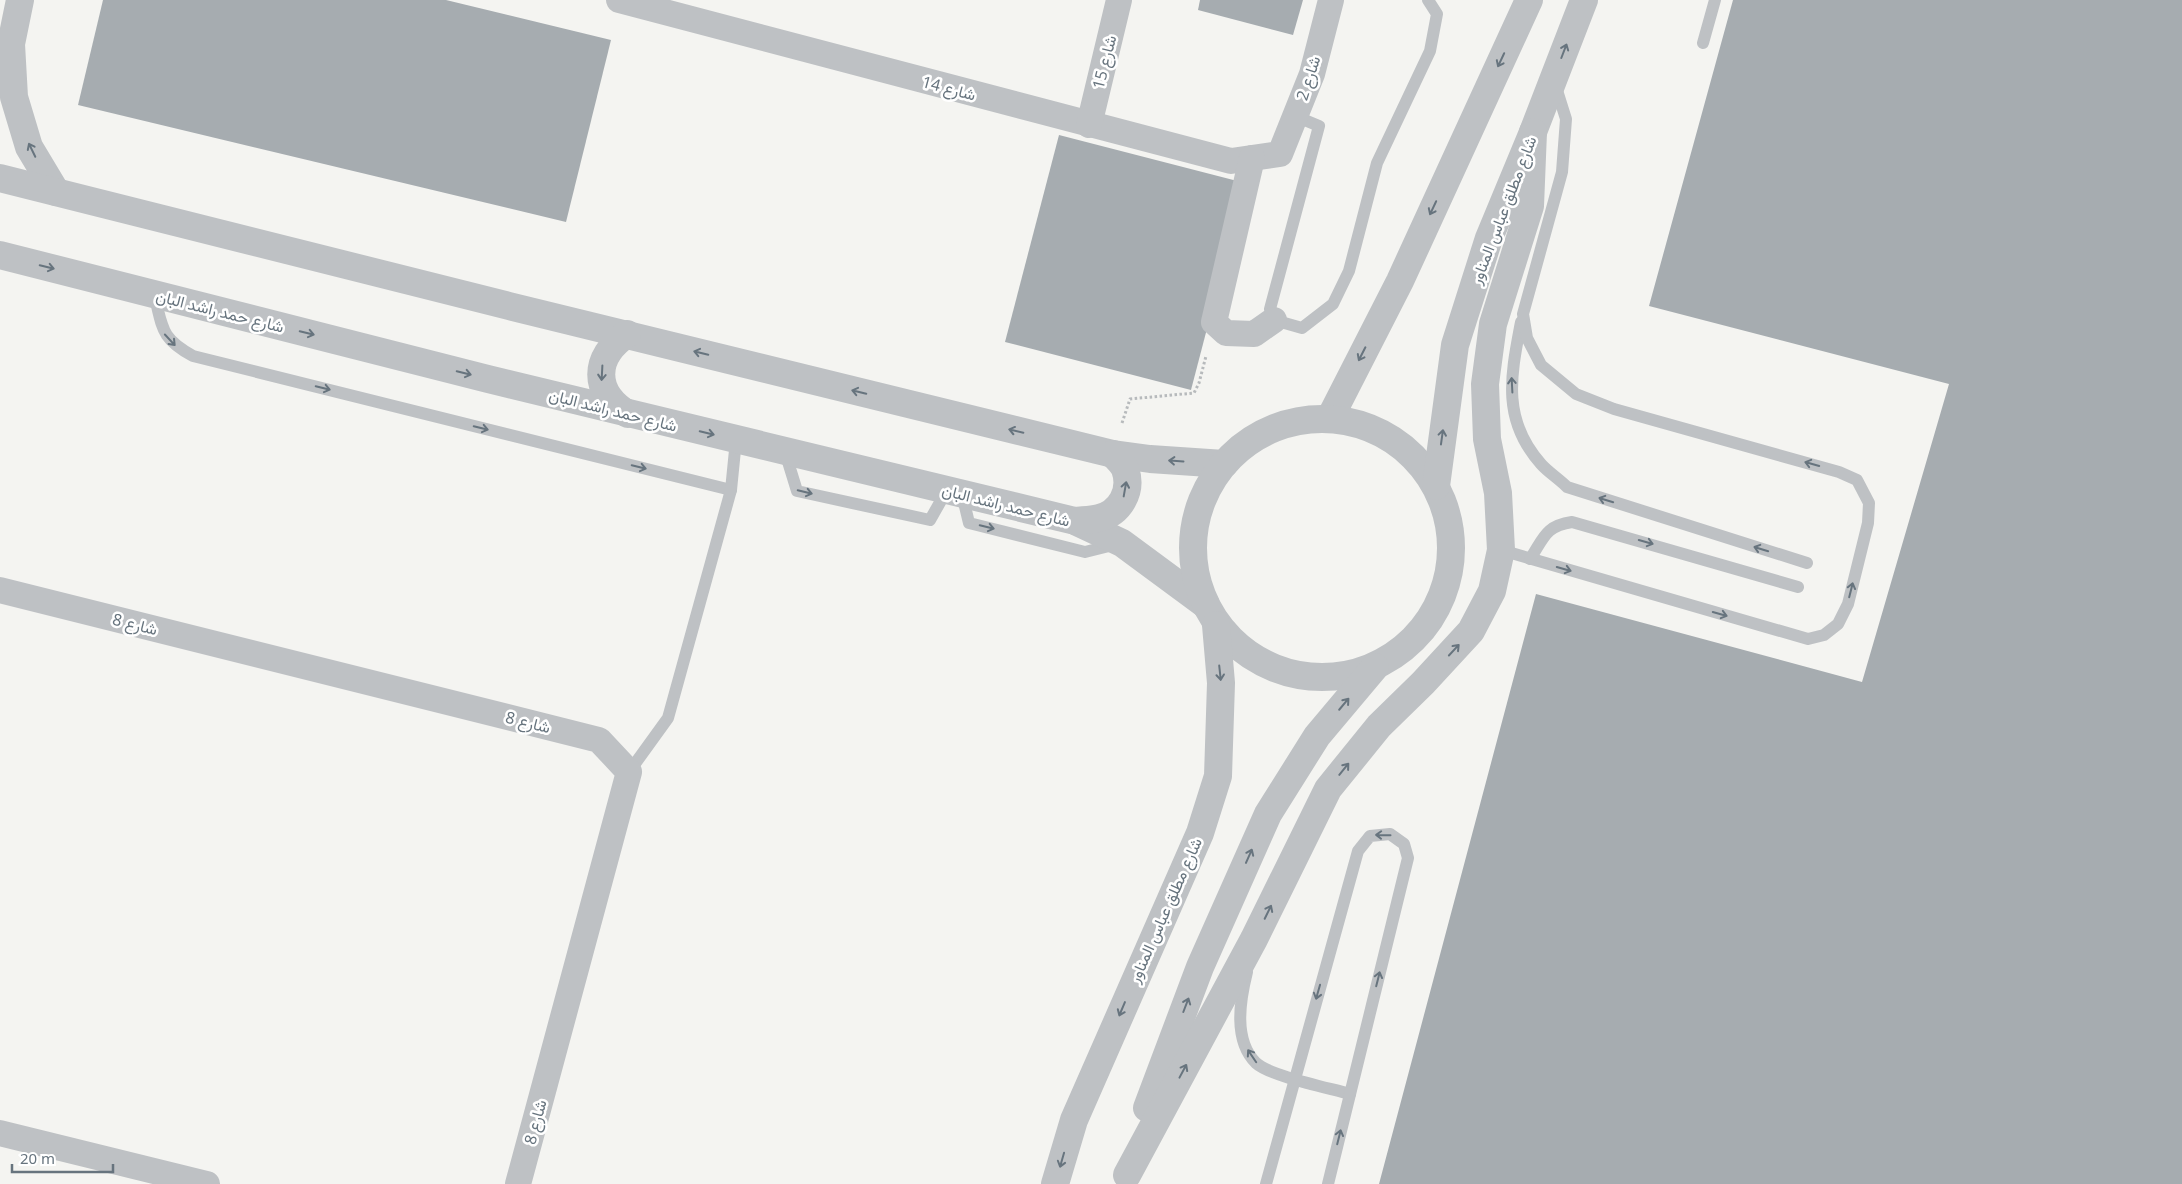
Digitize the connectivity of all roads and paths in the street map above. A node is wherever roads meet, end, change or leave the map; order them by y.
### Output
1 (10, 0) edge
2 (20, 0) edge
3 (619, 0) edge
4 (1120, 0) edge
5 (1331, 0) edge
6 (1428, 0) edge
7 (1529, 0) edge
8 (1584, 0) edge
9 (1715, 0) edge
10 (0, 3) edge
11 (1703, 43) dead end
12 (1554, 79) junction
13 (1295, 116) junction
14 (1088, 125) junction
15 (1533, 132) junction
16 (1280, 154) joint
17 (1252, 158) junction
18 (0, 178) edge
19 (56, 192) junction
20 (0, 255) edge
21 (154, 294) junction
22 (1523, 314) junction
23 (1274, 320) junction
24 (1214, 322) junction
25 (627, 334) junction
26 (628, 414) junction
27 (1330, 418) junction
28 (736, 440) junction
29 (1113, 454) junction
30 (1224, 464) junction
31 (1436, 486) junction
32 (731, 490) junction
33 (954, 492) junction
34 (1075, 521) junction
35 (1122, 543) junction
36 (1501, 550) junction
37 (1530, 559) junction
38 (1807, 563) dead end
39 (1798, 587) dead end
40 (0, 590) edge
41 (1211, 615) junction
42 (1375, 667) junction
43 (629, 772) junction
44 (1254, 939) junction
45 (1294, 1078) junction
46 (1350, 1094) junction
47 (0, 1133) edge
48 (1126, 1180) edge
49 (207, 1184) edge
50 (518, 1184) edge
51 (1055, 1184) edge
52 (1266, 1184) edge
53 (1328, 1184) edge

1 - 10 street
19 -> 2 street
3 - 14 street, شارع 14
4 - 14 street, شارع 15
5 - 13 street, شارع 2
6 - 23 lane
7 -> 27 street
12 -> 8 street, شارع مطلق عباس المناور
9 - 11 lane
12 - 15 street, شارع مطلق عباس المناور
12 - 22 lane
13 - 16 street, شارع 2
13 - 23 lane
14 - 17 street, شارع 14
31 -> 15 street, شارع مطلق عباس المناور
15 - 36 street
16 - 17 street, شارع 14
17 - 24 street
18 - 19 street
19 - 25 street
20 -> 21 street, شارع حمد راشد البان
21 -> 26 street, شارع حمد راشد البان
21 -> 32 lane
37 -> 22 lane
38 -> 22 lane
23 - 24 street
24 - 29 path
25 -> 26 street
29 -> 25 street
26 -> 28 street, شارع حمد راشد البان
27 - 30 street
27 - 31 street
28 - 32 lane
28 -> 33 street, شارع حمد راشد البان
30 -> 29 street
34 -> 29 street
30 - 41 street
31 - 42 street
32 - 43 lane
33 - 34 street, شارع حمد راشد البان
33 -> 35 lane
34 - 35 street, شارع حمد راشد البان
35 - 41 street, شارع حمد راشد البان
36 - 37 lane
44 -> 36 street
37 -> 39 lane
40 - 43 street, شارع 8
41 - 42 street, شارع حمد راشد البان
41 -> 51 street, شارع مطلق عباس المناور
48 -> 42 street
43 - 50 street, شارع 8
45 -> 44 lane
48 -> 44 street
45 - 46 lane
46 -> 45 lane
45 - 52 lane
53 -> 46 lane
47 - 49 street

